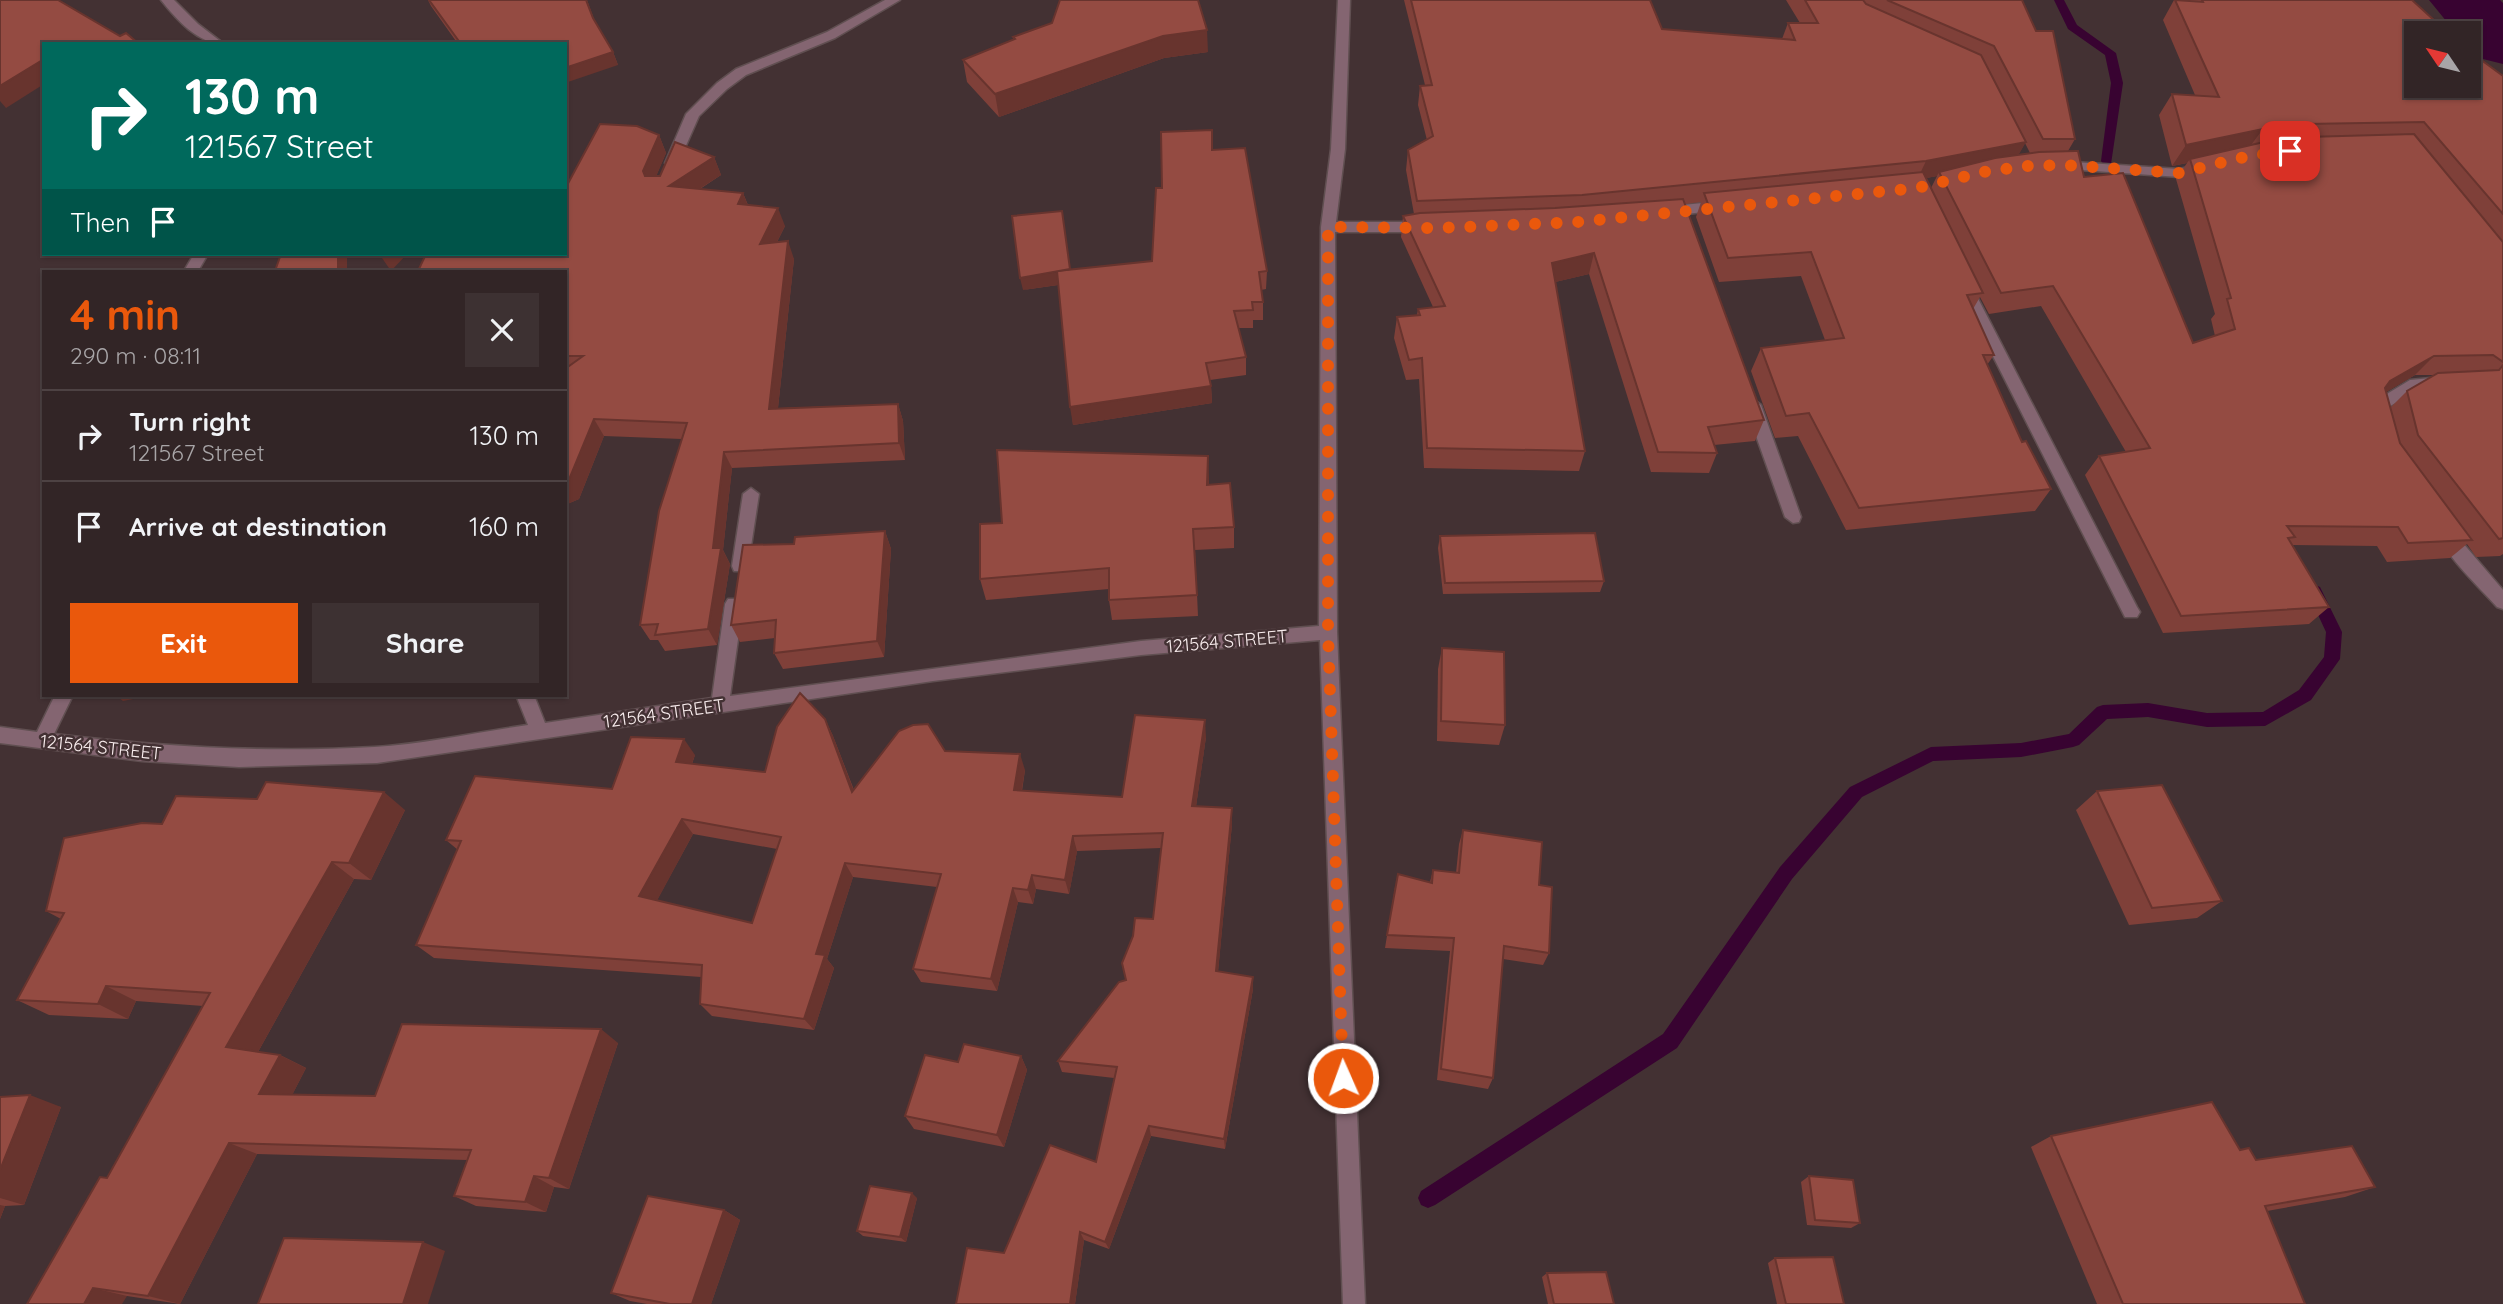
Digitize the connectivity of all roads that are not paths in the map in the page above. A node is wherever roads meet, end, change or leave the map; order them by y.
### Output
1 (167, 0) edge
2 (894, 0) edge
3 (1344, 0) edge
4 (215, 42) edge
5 (2220, 164) edge
6 (2039, 165) edge
7 (665, 178) edge
8 (1738, 205) edge
9 (1644, 214) edge
10 (1328, 227) junction
11 (1439, 228) edge
12 (1959, 274) edge
13 (2461, 383) edge
14 (1747, 389) edge
15 (2382, 432) edge
16 (751, 494) dead end
17 (1793, 517) dead end
18 (2437, 523) edge
19 (2503, 602) edge
20 (2131, 612) dead end
21 (1328, 632) junction
22 (63, 697) edge
23 (526, 697) edge
24 (720, 705) junction
25 (538, 731) junction
26 (0, 735) edge
27 (42, 740) junction
28 (1353, 1304) edge

1 - 4 street
2 - 7 street
3 - 10 street
5 - 6 street
8 - 9 street
10 - 11 street
10 - 21 street
12 - 20 street
13 - 15 street
14 - 17 street
16 - 24 street
18 - 19 street
21 - 24 street, 121564 STREET
21 - 28 street
22 - 27 street
23 - 25 street
24 - 25 street, 121564 STREET
25 - 27 street, 121564 STREET
26 - 27 street, 121564 STREET

